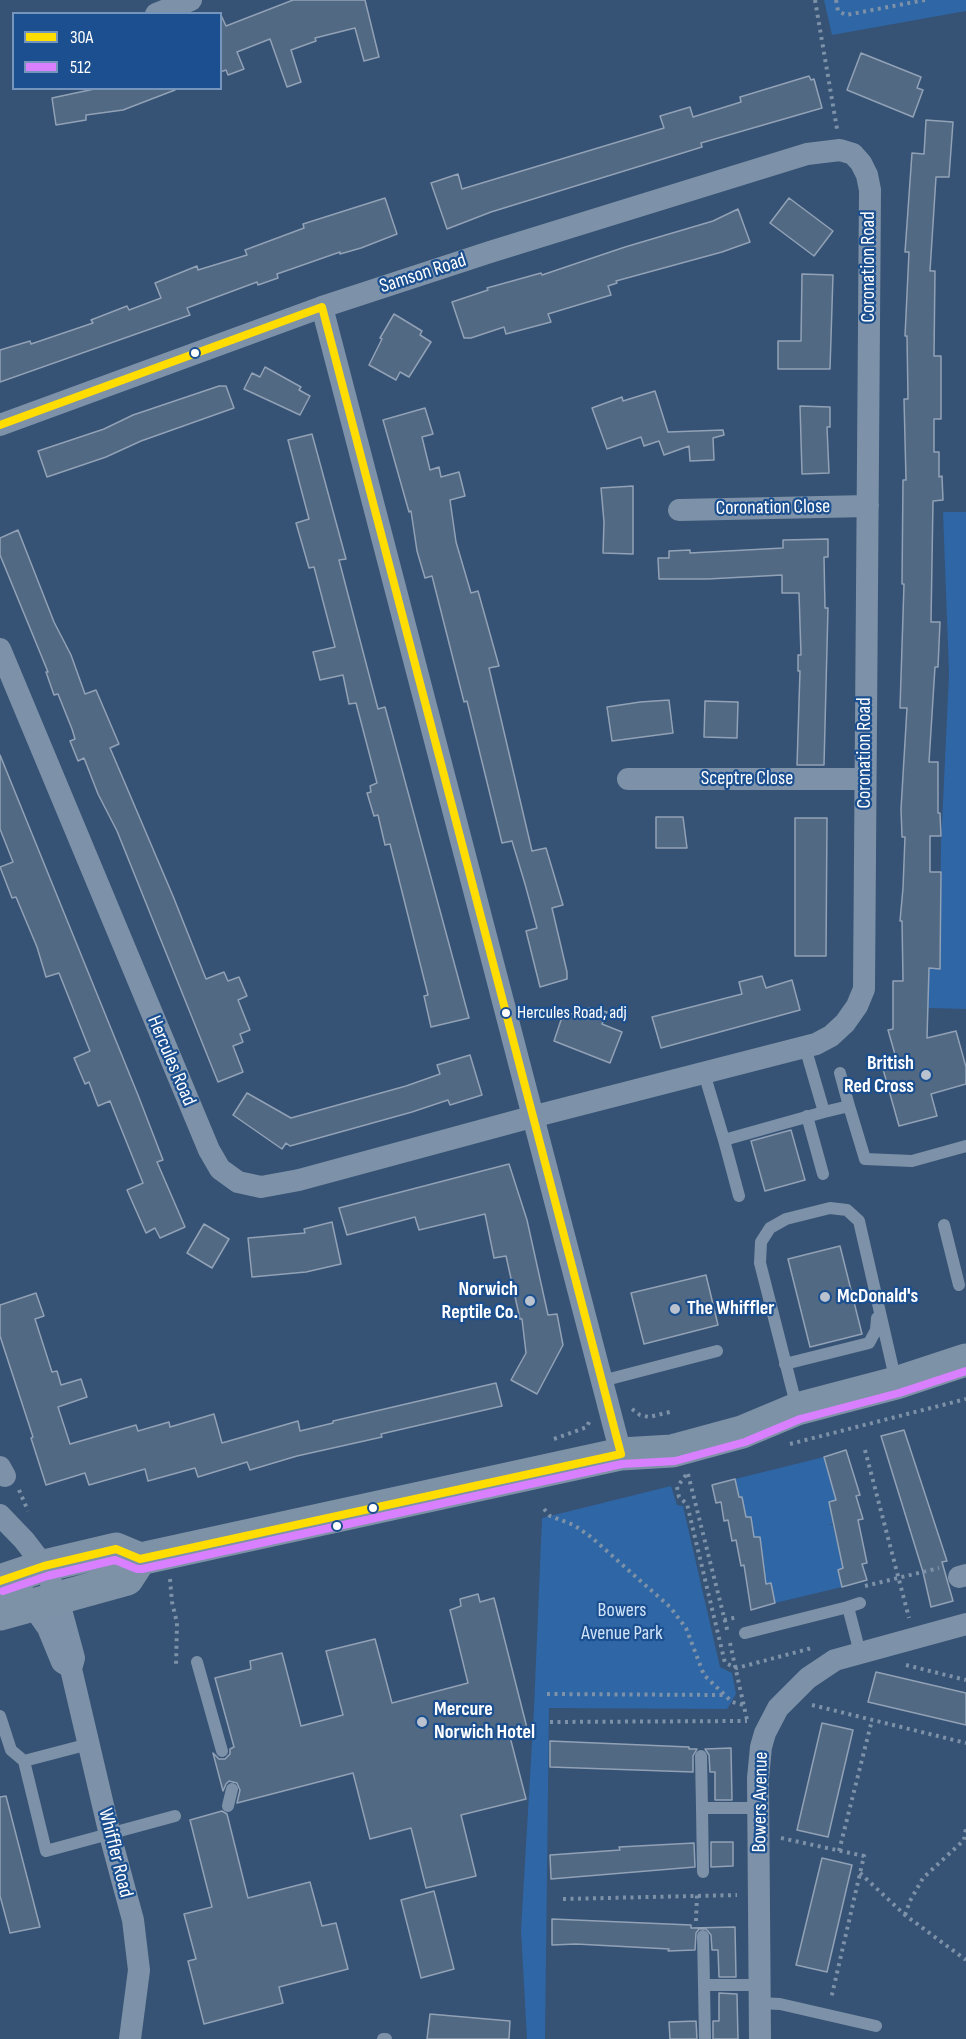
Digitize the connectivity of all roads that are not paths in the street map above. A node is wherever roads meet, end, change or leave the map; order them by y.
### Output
1 (191, 0) edge
2 (161, 12) edge
3 (847, 152) joint
4 (322, 308) junction
5 (0, 425) edge
6 (868, 506) junction
7 (679, 510) dead end
8 (0, 649) edge
9 (628, 779) dead end
10 (865, 779) junction
11 (805, 1047) junction
12 (704, 1073) junction
13 (840, 1073) dead end
14 (849, 1106) junction
15 (824, 1112) junction
16 (807, 1116) junction
17 (533, 1117) junction
18 (724, 1140) junction
19 (966, 1146) edge
20 (823, 1174) dead end
21 (739, 1196) dead end
22 (944, 1226) dead end
23 (959, 1286) dead end
24 (877, 1305) junction
25 (717, 1351) dead end
26 (966, 1360) edge
27 (785, 1364) junction
28 (602, 1381) junction
29 (897, 1383) junction
30 (797, 1410) junction
31 (621, 1454) junction
32 (0, 1515) edge
33 (140, 1559) junction
34 (44, 1566) junction
35 (3, 1575) edge
36 (46, 1602) junction
37 (0, 1614) edge
38 (966, 1624) edge
39 (745, 1633) dead end
40 (858, 1644) junction
41 (197, 1662) dead end
42 (0, 1716) edge
43 (89, 1744) junction
44 (222, 1751) dead end
45 (701, 1756) dead end
46 (24, 1761) junction
47 (232, 1790) dead end
48 (228, 1806) dead end
49 (702, 1808) junction
50 (758, 1808) junction
51 (175, 1816) dead end
52 (110, 1835) junction
53 (703, 1872) dead end
54 (703, 1936) road end
55 (704, 1985) junction
56 (760, 1994) junction
57 (876, 2026) dead end
58 (130, 2039) edge
59 (705, 2039) edge
60 (760, 2039) edge

1 - 2 street
3 - 4 street, Samson Road
3 - 6 street, Coronation Road
4 - 5 street, Samson Road
4 - 17 street
6 - 7 street, Coronation Close
6 - 10 street, Coronation Road
8 - 17 street, Hercules Road
9 - 10 street, Sceptre Close
10 - 11 street, Coronation Road
11 - 12 street, Coronation Road
11 - 15 lane
12 - 17 street, Coronation Road
12 - 18 lane
13 - 14 lane
14 - 15 lane
14 - 19 lane
15 - 16 lane
16 - 18 lane
16 - 20 lane
17 - 28 street
18 - 21 lane
22 - 23 lane
24 - 27 lane
24 - 27 lane
24 - 29 lane
25 - 28 lane
26 - 29 highway
27 - 30 lane
28 - 31 street
29 - 30 highway
30 - 31 highway
31 - 33 highway
32 - 34 street, Whiffler Road
33 - 34 highway
33 - 36 highway
34 - 35 highway
34 - 36 street, Whiffler Road
35 - 36 street
36 - 37 highway
36 - 43 street, Whiffler Road
38 - 40 street, Bowers Avenue
39 - 40 lane
40 - 50 street, Bowers Avenue
41 - 44 lane
42 - 46 lane
43 - 46 lane
43 - 52 street, Whiffler Road
45 - 49 lane
46 - 52 lane
47 - 48 lane
49 - 50 lane
49 - 53 lane
50 - 56 street, Bowers Avenue
51 - 52 lane
52 - 58 street, Whiffler Road
54 - 55 lane
55 - 56 lane
55 - 59 lane
56 - 57 lane
56 - 60 street, Bowers Avenue

